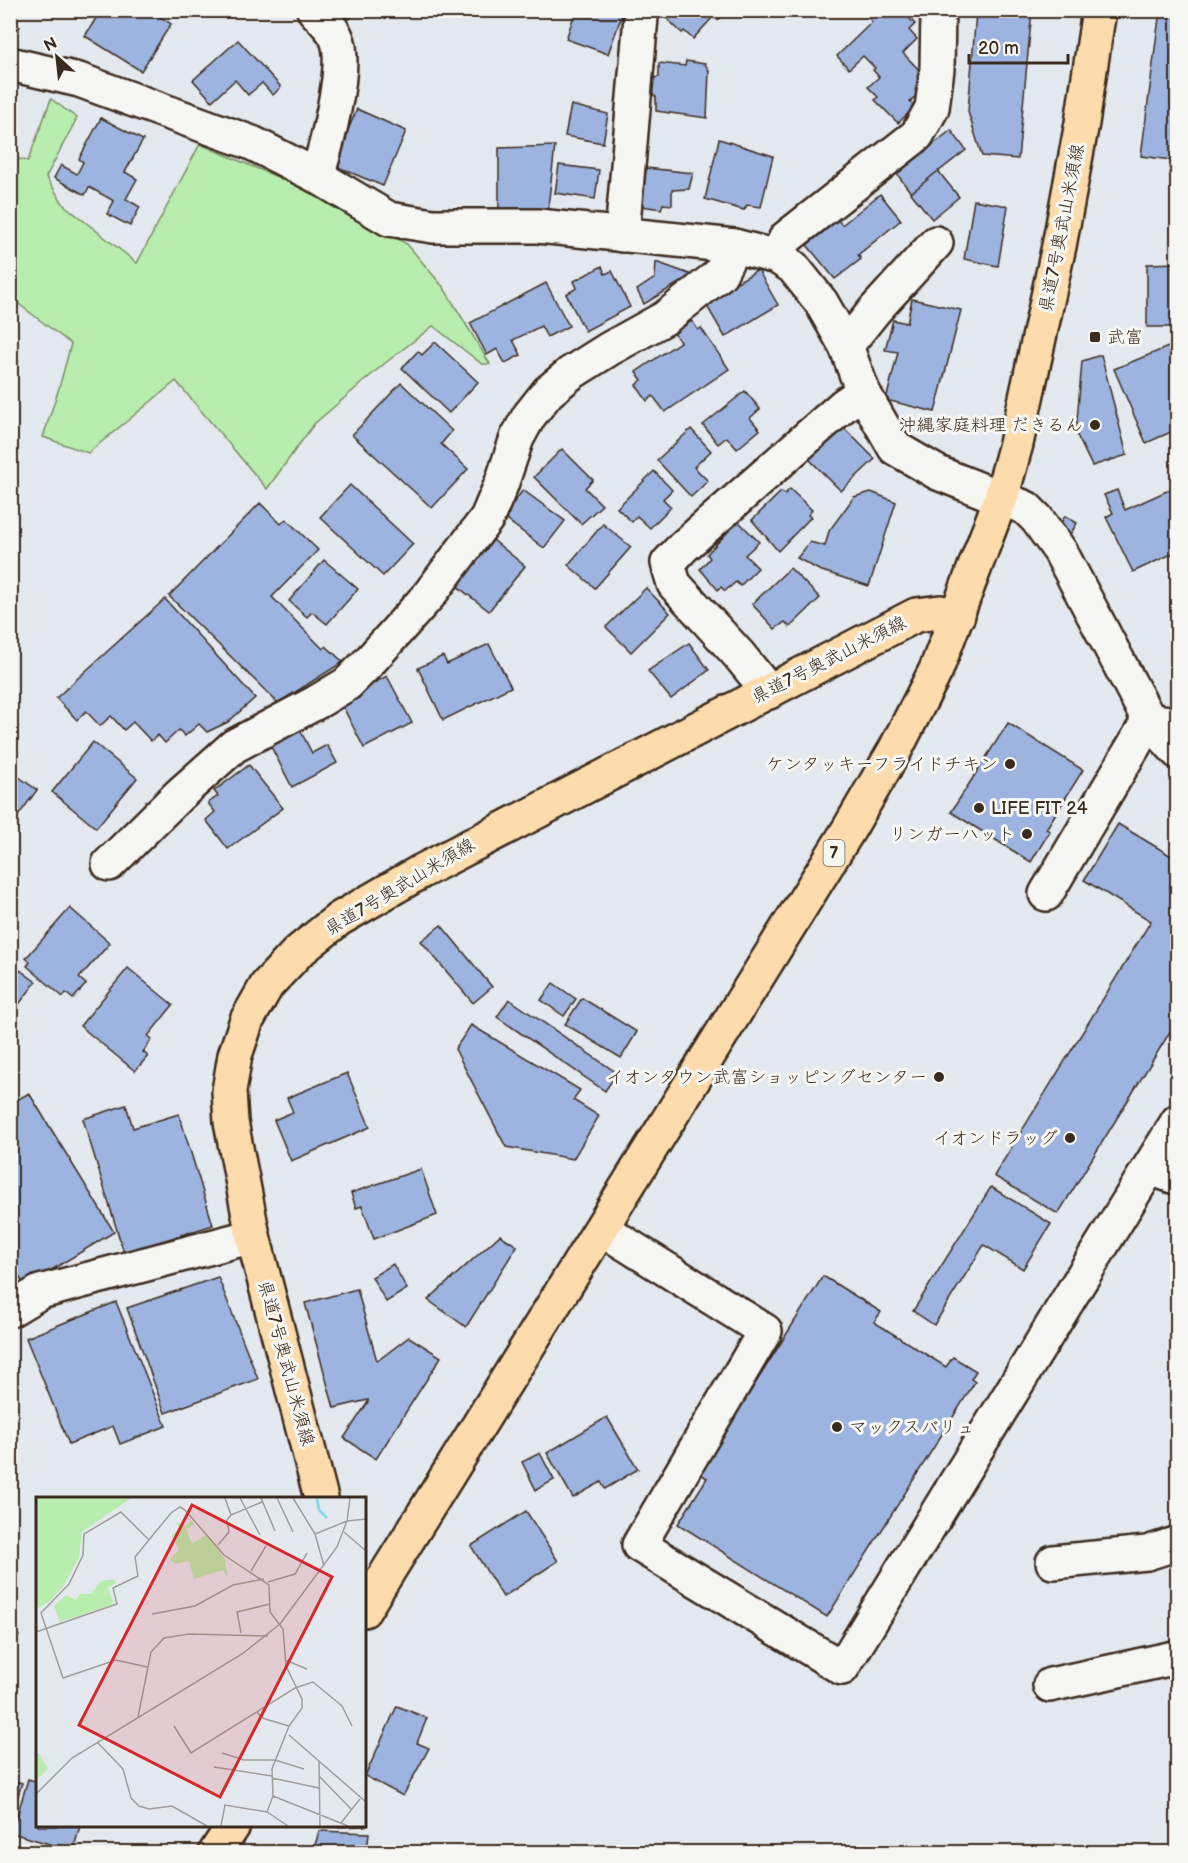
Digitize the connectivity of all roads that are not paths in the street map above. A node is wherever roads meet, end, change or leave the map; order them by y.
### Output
1 (314, 10) edge
2 (938, 10) edge
3 (1099, 10) edge
4 (642, 17) dead end
5 (10, 64) edge
6 (316, 176) junction
7 (622, 235) junction
8 (936, 243) dead end
9 (734, 246) junction
10 (777, 257) junction
11 (846, 346) junction
12 (863, 393) junction
13 (1001, 498) junction
14 (958, 615) junction
15 (769, 692) junction
16 (1163, 722) edge
17 (1178, 752) edge
18 (109, 864) dead end
19 (1046, 894) dead end
20 (1178, 1121) edge
21 (1164, 1173) edge
22 (602, 1229) junction
23 (253, 1236) junction
24 (10, 1310) edge
25 (321, 1497) edge
26 (1178, 1543) edge
27 (1053, 1562) dead end
28 (366, 1606) edge
29 (1178, 1657) edge
30 (1050, 1685) dead end
31 (231, 1827) edge
32 (216, 1852) edge

1 - 6 street
2 - 10 street
3 - 13 main road, 県道7号奥武山米須線 / 7
4 - 7 street
5 - 6 street
6 - 7 street
7 - 9 street
8 - 11 street
9 - 10 street
9 - 18 street
10 - 11 street
11 - 12 street
12 - 13 street
12 - 15 street
13 - 14 main road, 県道7号奥武山米須線 / 7
13 - 16 street
14 - 15 main road, 県道7号奥武山米須線
14 - 22 main road, 県道7号奥武山米須線 / 7
15 - 23 main road, 県道7号奥武山米須線
16 - 17 street
16 - 19 street
20 - 21 street
21 - 22 street
22 - 28 main road, 県道7号奥武山米須線 / 7
23 - 24 street
23 - 25 main road, 県道7号奥武山米須線
26 - 27 street
29 - 30 street
31 - 32 main road

